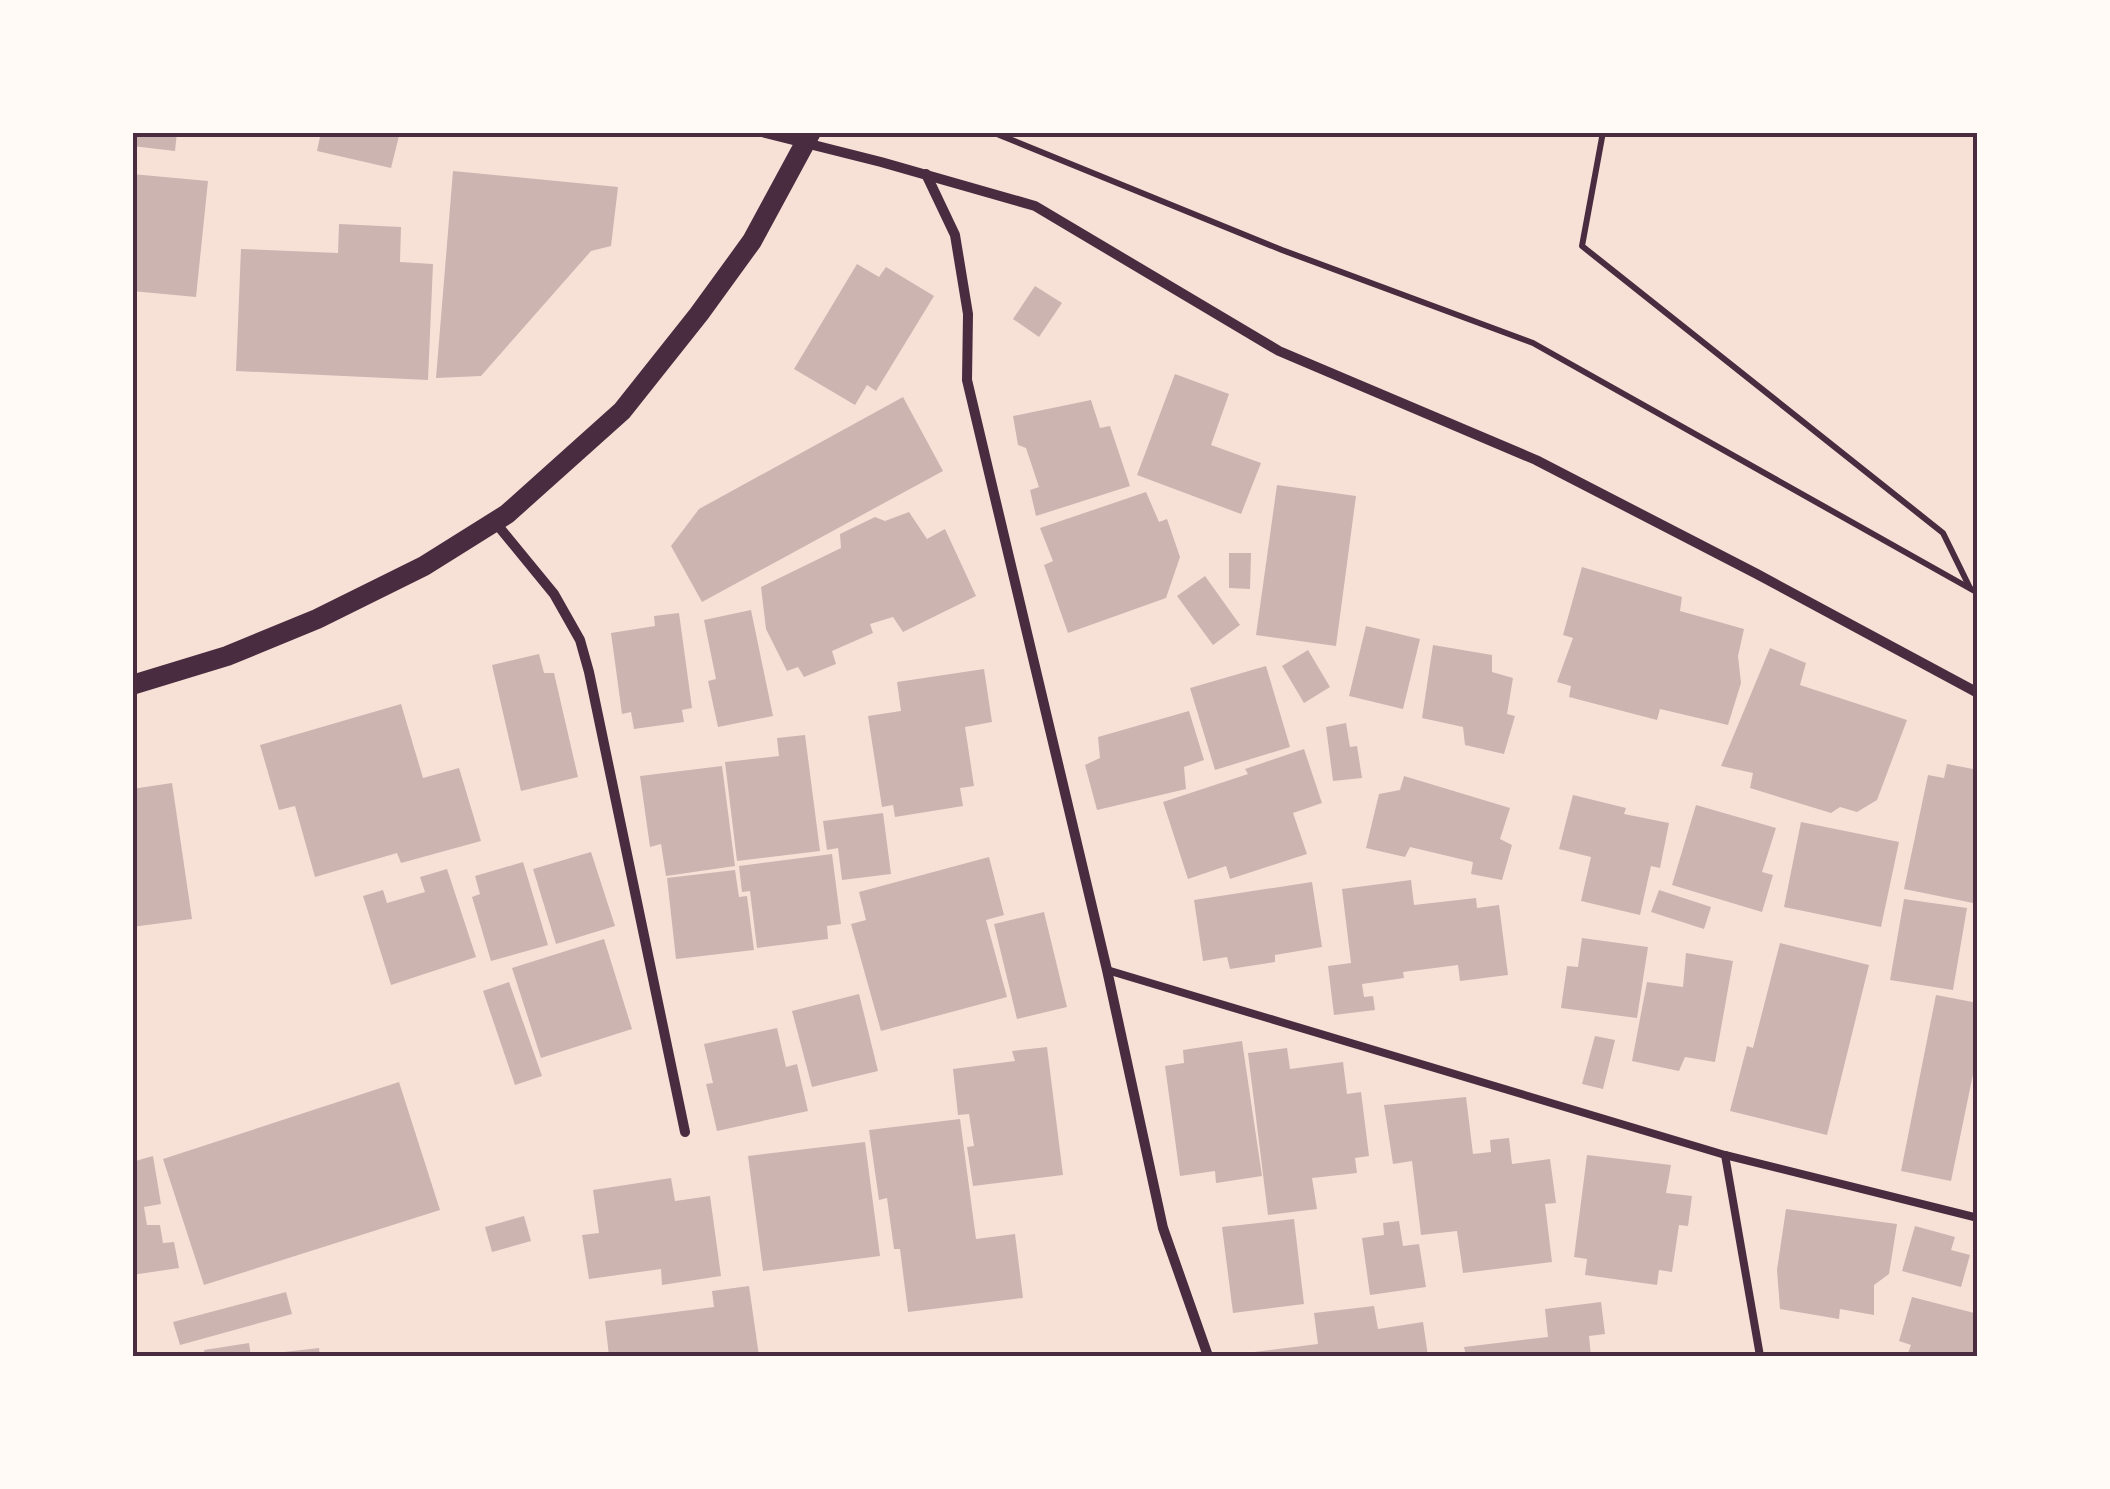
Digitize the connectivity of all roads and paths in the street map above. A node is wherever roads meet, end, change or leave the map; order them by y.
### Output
1 (762, 132) edge
2 (992, 132) edge
3 (1603, 132) edge
4 (808, 138) edge
5 (926, 174) junction
6 (495, 522) junction
7 (1974, 592) edge
8 (132, 685) edge
9 (1978, 692) edge
10 (1107, 970) junction
11 (684, 1132) dead end
12 (1726, 1155) junction
13 (1978, 1218) edge
14 (1208, 1356) edge
15 (1760, 1356) edge

1 - 4 street
2 - 7 path
3 - 7 path
4 - 5 street
4 - 6 main road
5 - 9 street
5 - 10 street
6 - 8 main road
6 - 11 street
10 - 12 lane
10 - 14 street
12 - 13 lane
12 - 15 lane

